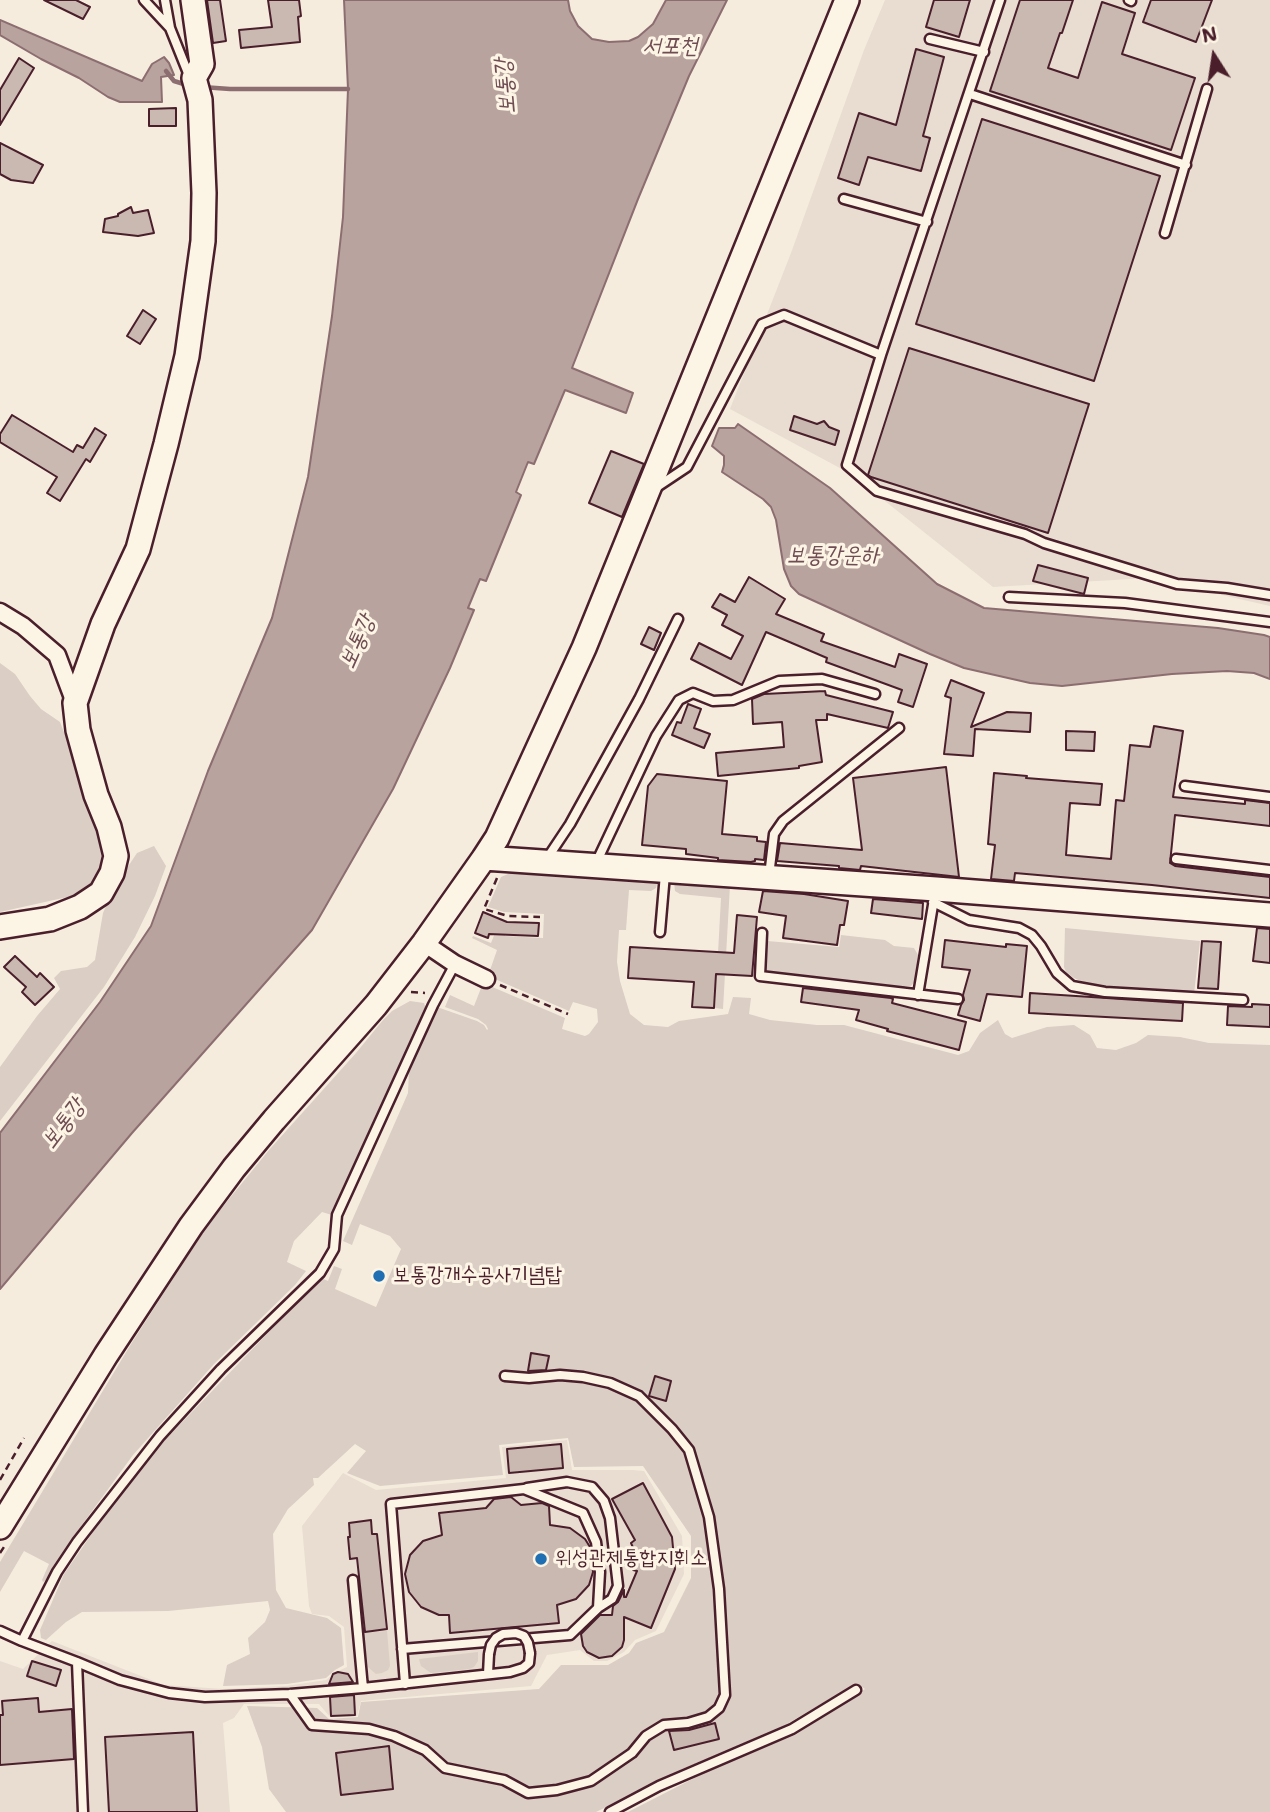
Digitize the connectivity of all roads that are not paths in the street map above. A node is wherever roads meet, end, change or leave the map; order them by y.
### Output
1 (144, 0) edge
2 (165, 0) edge
3 (192, 0) edge
4 (847, 0) edge
5 (1000, 0) edge
6 (170, 28) junction
7 (930, 39) dead end
8 (984, 52) junction
9 (196, 83) junction
10 (1207, 89) dead end
11 (970, 94) junction
12 (1186, 165) junction
13 (844, 199) dead end
14 (927, 222) junction
15 (1166, 233) dead end
16 (881, 355) junction
17 (646, 495) junction
18 (1270, 595) edge
19 (1009, 597) dead end
20 (0, 612) edge
21 (678, 619) dead end
22 (1270, 622) edge
23 (876, 694) dead end
24 (75, 704) junction
25 (899, 728) dead end
26 (1185, 786) dead end
27 (1270, 797) edge
28 (484, 858) junction
29 (1176, 859) dead end
30 (544, 862) junction
31 (595, 866) junction
32 (1270, 870) edge
33 (666, 871) junction
34 (769, 879) junction
35 (935, 895) junction
36 (1270, 915) edge
37 (0, 927) edge
38 (660, 932) dead end
39 (762, 933) dead end
40 (424, 943) junction
41 (455, 964) junction
42 (486, 979) road end
43 (918, 995) junction
44 (958, 999) dead end
45 (1243, 1000) dead end
46 (505, 1376) dead end
47 (524, 1489) junction
48 (3, 1535) edge
49 (353, 1580) dead end
50 (598, 1608) junction
51 (0, 1631) edge
52 (22, 1642) junction
53 (402, 1649) junction
54 (77, 1662) junction
55 (488, 1674) junction
56 (405, 1684) junction
57 (363, 1688) junction
58 (856, 1690) dead end
59 (290, 1694) junction
60 (83, 1812) edge
61 (610, 1812) edge

1 - 6 lane
2 - 6 lane
3 - 9 street
4 - 17 street
5 - 8 lane
6 - 9 lane
7 - 8 lane
8 - 11 lane
9 - 24 street
10 - 12 lane
11 - 12 lane
11 - 14 lane
12 - 15 lane
13 - 14 lane
14 - 16 lane
16 - 17 lane
16 - 18 lane
17 - 28 street
19 - 22 lane
20 - 24 street
21 - 30 lane
23 - 31 lane
24 - 37 street
25 - 34 lane
26 - 27 lane
28 - 30 street
28 - 40 street
29 - 32 lane
30 - 31 street
31 - 33 street
33 - 34 street
33 - 38 lane
34 - 35 street
35 - 36 street
35 - 43 lane
35 - 45 lane
39 - 43 lane
40 - 41 street
40 - 48 street
41 - 42 street
41 - 52 lane
43 - 44 lane
46 - 59 lane
47 - 50 lane
47 - 50 lane
47 - 53 lane
49 - 57 lane
50 - 53 lane
51 - 52 lane
52 - 54 lane
53 - 56 lane
54 - 59 lane
54 - 60 lane
55 - 55 lane, bridge
55 - 56 lane
56 - 57 lane
57 - 59 lane
58 - 61 lane

